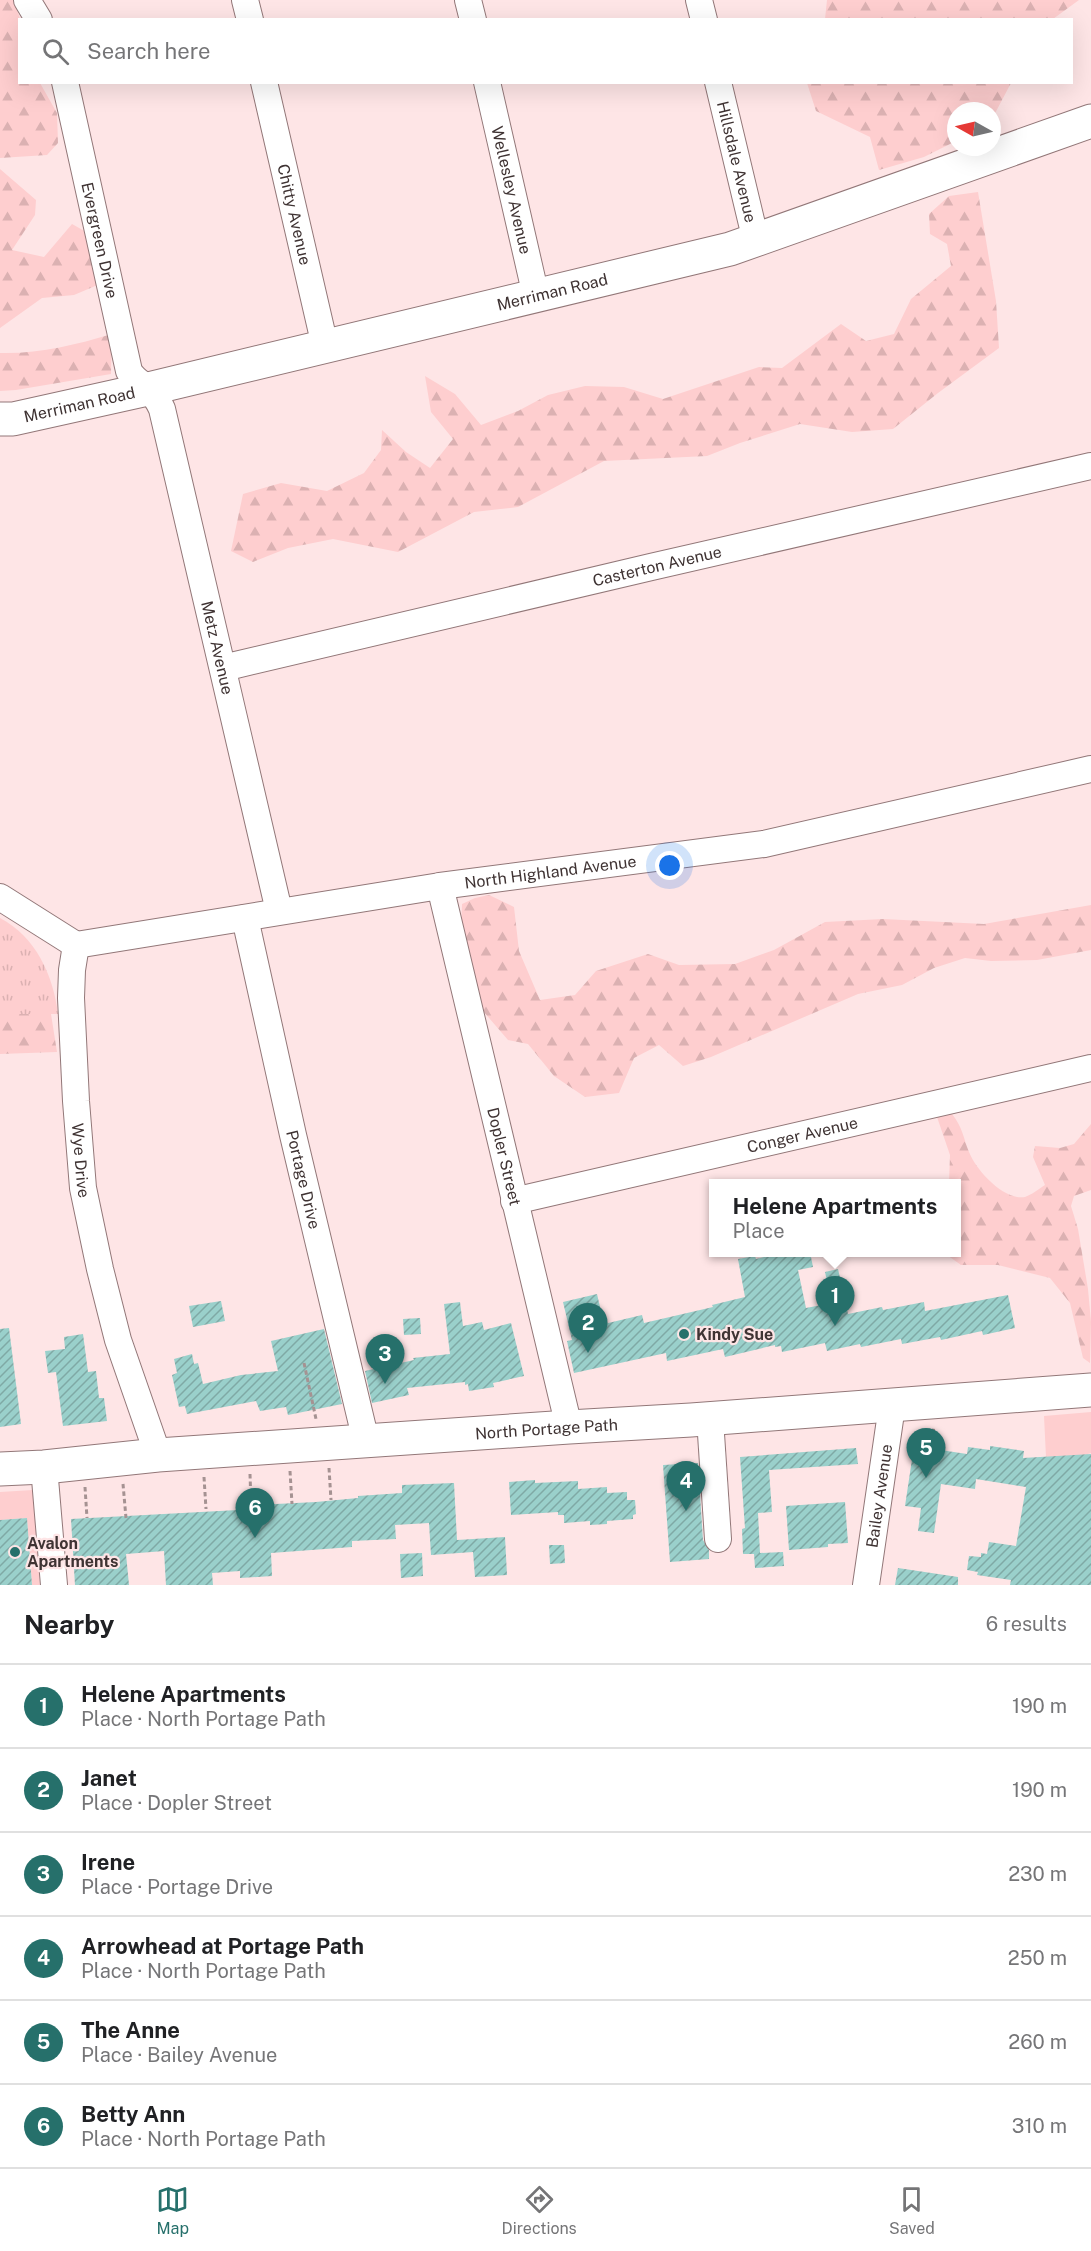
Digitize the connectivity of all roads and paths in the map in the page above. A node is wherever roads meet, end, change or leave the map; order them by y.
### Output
1 (27, 0) edge
2 (245, 0) edge
3 (468, 0) edge
4 (699, 0) edge
5 (38, 18) edge
6 (250, 18) edge
7 (472, 18) edge
8 (704, 18) edge
9 (65, 84) edge
10 (264, 84) edge
11 (487, 84) edge
12 (718, 84) edge
13 (1091, 121) edge
14 (756, 241) junction
15 (536, 297) junction
16 (325, 346) junction
17 (148, 388) junction
18 (0, 419) edge
19 (1091, 466) edge
20 (223, 668) junction
21 (1091, 769) edge
22 (440, 886) junction
23 (0, 897) edge
24 (279, 911) junction
25 (245, 918) junction
26 (76, 945) junction
27 (1091, 1068) edge
28 (514, 1201) junction
29 (304, 1363) dead end
30 (1091, 1390) edge
31 (892, 1406) junction
32 (710, 1419) junction
33 (934, 1424) dead end
34 (318, 1426) dead end
35 (569, 1427) junction
36 (366, 1441) junction
37 (931, 1448) dead end
38 (158, 1455) junction
39 (44, 1467) junction
40 (328, 1468) dead end
41 (0, 1469) edge
42 (290, 1471) dead end
43 (250, 1474) dead end
44 (204, 1477) dead end
45 (123, 1483) dead end
46 (85, 1486) dead end
47 (331, 1500) dead end
48 (251, 1504) dead end
49 (292, 1504) dead end
50 (206, 1509) dead end
51 (87, 1518) dead end
52 (126, 1518) dead end
53 (718, 1539) dead end
54 (54, 1585) edge
55 (866, 1585) edge

1 - 5 street
2 - 6 street
3 - 7 street
4 - 8 street
9 - 17 street, Evergreen Drive
10 - 16 street, Chitty Avenue
11 - 15 street, Wellesley Avenue
12 - 14 street, Hillsdale Avenue
13 - 14 main road, Merriman Road
14 - 15 main road, Merriman Road
15 - 16 main road, Merriman Road
16 - 17 main road, Merriman Road
17 - 18 main road, Merriman Road
17 - 20 street, Metz Avenue
19 - 20 street, Casterton Avenue
20 - 24 street, Metz Avenue
21 - 22 street, North Highland Avenue
22 - 24 street, North Highland Avenue
22 - 28 street, Dopler Street
23 - 26 street
24 - 25 street, North Highland Avenue
25 - 26 street, North Highland Avenue
25 - 36 street, Portage Drive
26 - 38 street, Wye Drive
27 - 28 street, Conger Avenue
28 - 35 street, Dopler Street
29 - 34 path
30 - 31 main road, North Portage Path
31 - 32 main road, North Portage Path
31 - 55 street, Bailey Avenue
32 - 35 main road, North Portage Path
32 - 53 street
33 - 37 path
35 - 36 main road, North Portage Path
36 - 38 main road, North Portage Path
38 - 39 main road, North Portage Path
39 - 41 main road, North Portage Path
39 - 54 street
40 - 47 path
42 - 49 path
43 - 48 path
44 - 50 path
45 - 52 path
46 - 51 path

